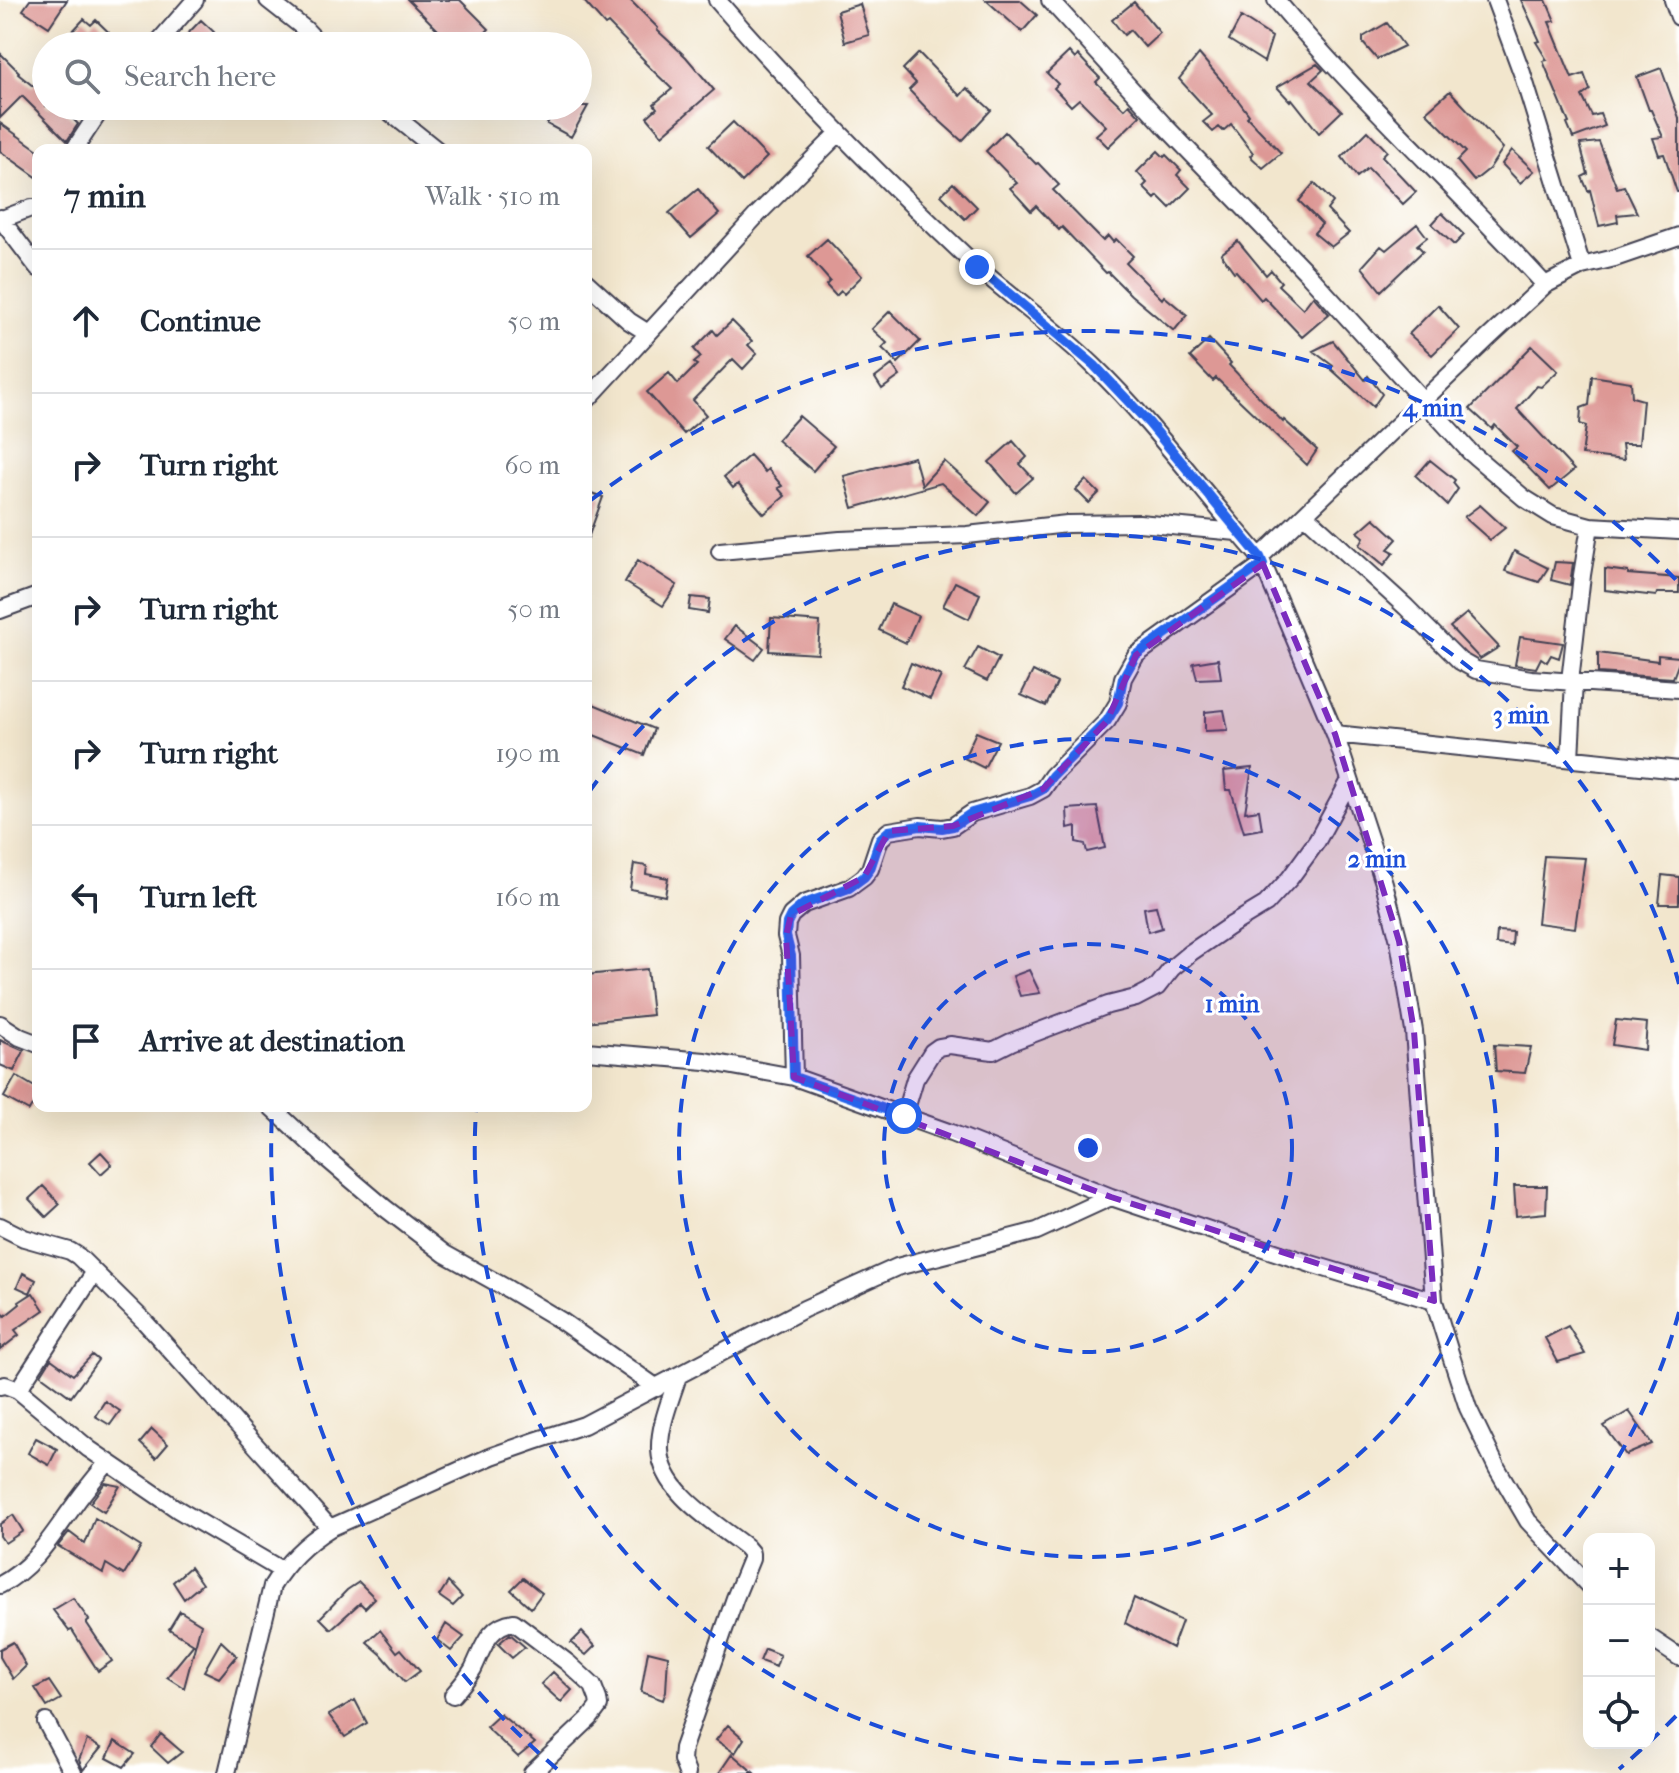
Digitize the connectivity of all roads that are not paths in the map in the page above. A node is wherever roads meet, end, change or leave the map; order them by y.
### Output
1 (195, 0) edge
2 (268, 0) edge
3 (717, 0) edge
4 (1050, 0) edge
5 (1276, 0) edge
6 (1495, 0) edge
7 (1673, 0) edge
8 (1679, 17) edge
9 (167, 32) edge
10 (308, 32) edge
11 (94, 120) edge
12 (400, 120) edge
13 (839, 133) junction
14 (78, 144) edge
15 (430, 144) edge
16 (32, 207) edge
17 (1, 219) edge
18 (1679, 236) edge
19 (32, 260) edge
20 (1582, 266) junction
21 (1545, 285) junction
22 (592, 287) edge
23 (648, 333) junction
24 (592, 394) edge
25 (1424, 400) junction
26 (1305, 515) junction
27 (1590, 526) junction
28 (1679, 531) edge
29 (1237, 532) junction
30 (720, 551) dead end
31 (1262, 561) junction
32 (32, 598) edge
33 (0, 610) edge
34 (1572, 681) junction
35 (1679, 689) edge
36 (1335, 734) junction
37 (1570, 758) junction
38 (1679, 770) edge
39 (1350, 780) junction
40 (0, 1024) edge
41 (32, 1042) edge
42 (592, 1052) edge
43 (794, 1077) junction
44 (277, 1112) edge
45 (904, 1116) junction
46 (1111, 1197) junction
47 (0, 1226) edge
48 (94, 1273) junction
49 (1434, 1301) junction
50 (678, 1376) junction
51 (0, 1386) edge
52 (657, 1388) junction
53 (18, 1390) junction
54 (108, 1462) junction
55 (330, 1528) junction
56 (281, 1570) junction
57 (1583, 1580) edge
58 (0, 1585) edge
59 (1655, 1641) edge
60 (1679, 1657) edge
61 (453, 1695) dead end
62 (46, 1722) dead end
63 (73, 1773) edge
64 (227, 1773) edge
65 (532, 1773) edge
66 (687, 1773) edge

1 - 9 street
2 - 10 street
3 - 13 street
4 - 25 street
5 - 21 street
6 - 20 street
7 - 8 street
11 - 14 street
12 - 15 street
13 - 23 street
13 - 29 street
16 - 17 street
17 - 19 street
18 - 20 street
20 - 21 street
21 - 25 street
22 - 23 street
23 - 24 street
25 - 26 street
25 - 27 street
26 - 31 street
26 - 34 street
27 - 28 street
27 - 34 street
29 - 30 street
29 - 31 street
31 - 36 street
31 - 43 street
32 - 33 street
34 - 35 street
34 - 37 street
36 - 37 street
36 - 39 street
37 - 38 street
39 - 45 street
39 - 49 street
40 - 41 street
42 - 43 street
43 - 45 street
44 - 52 street
45 - 46 street
46 - 49 street
46 - 50 street
47 - 48 street
48 - 53 street
48 - 55 street
49 - 57 street
50 - 52 street
50 - 66 street
51 - 53 street
52 - 55 street
53 - 54 street
54 - 56 street
54 - 58 street
55 - 56 street
56 - 64 street
59 - 60 street
61 - 65 street
62 - 63 street

